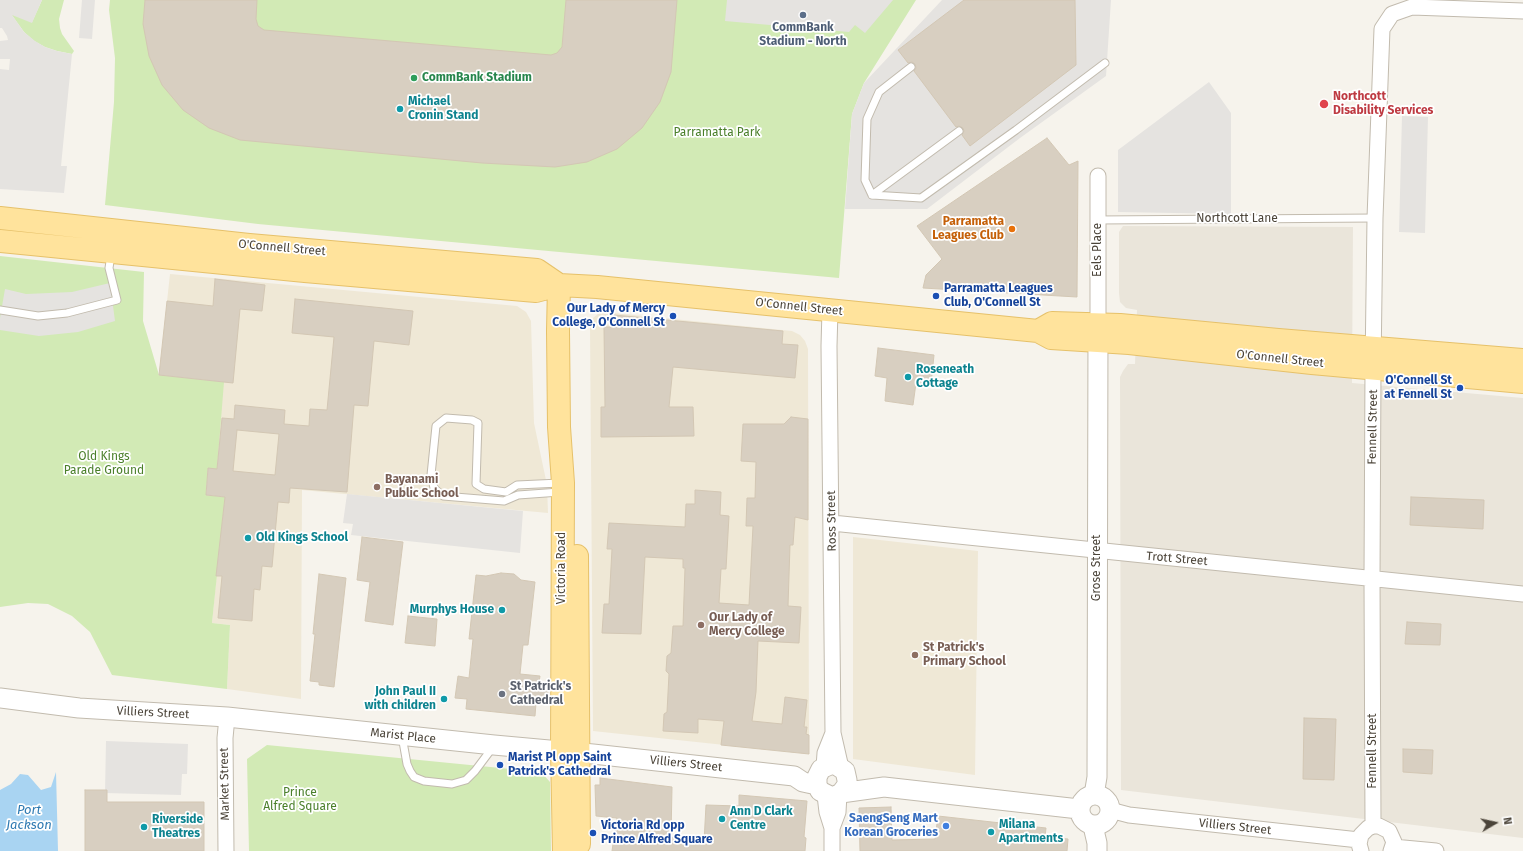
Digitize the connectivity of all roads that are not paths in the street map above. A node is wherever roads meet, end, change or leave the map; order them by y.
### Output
1 (1523, 10) edge
2 (1105, 63) dead end
3 (910, 67) dead end
4 (959, 131) dead end
5 (1098, 176) dead end
6 (872, 195) junction
7 (0, 218) edge
8 (1375, 218) junction
9 (1098, 220) junction
10 (0, 241) edge
11 (111, 252) junction
12 (565, 285) junction
13 (0, 310) edge
14 (830, 310) junction
15 (1098, 333) junction
16 (1373, 358) junction
17 (1523, 360) edge
18 (1523, 382) edge
19 (476, 484) junction
20 (562, 487) junction
21 (468, 498) junction
22 (832, 523) junction
23 (1097, 551) junction
24 (1372, 578) junction
25 (1523, 594) edge
26 (0, 698) edge
27 (227, 717) junction
28 (402, 735) junction
29 (494, 745) junction
30 (570, 752) junction
31 (832, 781) junction
32 (1094, 795) junction
33 (1079, 809) junction
34 (1110, 810) junction
35 (1093, 826) junction
36 (1373, 826) junction
37 (1360, 846) edge
38 (1392, 849) edge
39 (226, 851) edge
40 (564, 851) edge
41 (579, 851) edge
42 (832, 851) edge
43 (1097, 851) edge
44 (1436, 851) edge

1 - 8 street, Fennell Street
2 - 6 lane
3 - 6 lane
4 - 6 lane
5 - 9 street, Eels Place
7 - 12 main road, O'Connell Street
8 - 9 lane, Northcott Lane
8 - 16 street, Fennell Street
9 - 15 street, Eels Place
10 - 11 main road, O'Connell Street
11 - 12 main road, O'Connell Street
11 - 13 lane
12 - 14 main road, O'Connell Street
12 - 20 main road, Victoria Road
12 - 30 main road, Victoria Road
14 - 15 main road, O'Connell Street
14 - 22 street, Ross Street
15 - 16 main road, O'Connell Street
15 - 23 street, Grose Street
16 - 17 main road, O'Connell Street
16 - 18 main road, O'Connell Street
16 - 24 street, Fennell Street
19 - 20 lane
19 - 21 lane
19 - 21 lane
20 - 21 lane
20 - 30 main road, Victoria Road
22 - 23 street, Trott Street
22 - 31 street, Ross Street
23 - 24 street, Trott Street
23 - 32 street, Grose Street
24 - 25 street, Trott Street
24 - 36 street, Fennell Street
26 - 27 street, Villiers Street
27 - 28 street, Marist Place
27 - 39 street, Market Street
28 - 29 street, Marist Place
28 - 29 lane
29 - 30 street, Marist Place
30 - 31 street, Villiers Street
30 - 40 main road, Victoria Road
30 - 41 main road, Victoria Road
31 - 33 street, Villiers Street
31 - 42 street
32 - 33 street
32 - 34 street
33 - 35 street
34 - 35 street
34 - 37 street, Villiers Street
35 - 43 street
36 - 37 street
36 - 38 street
38 - 44 street

